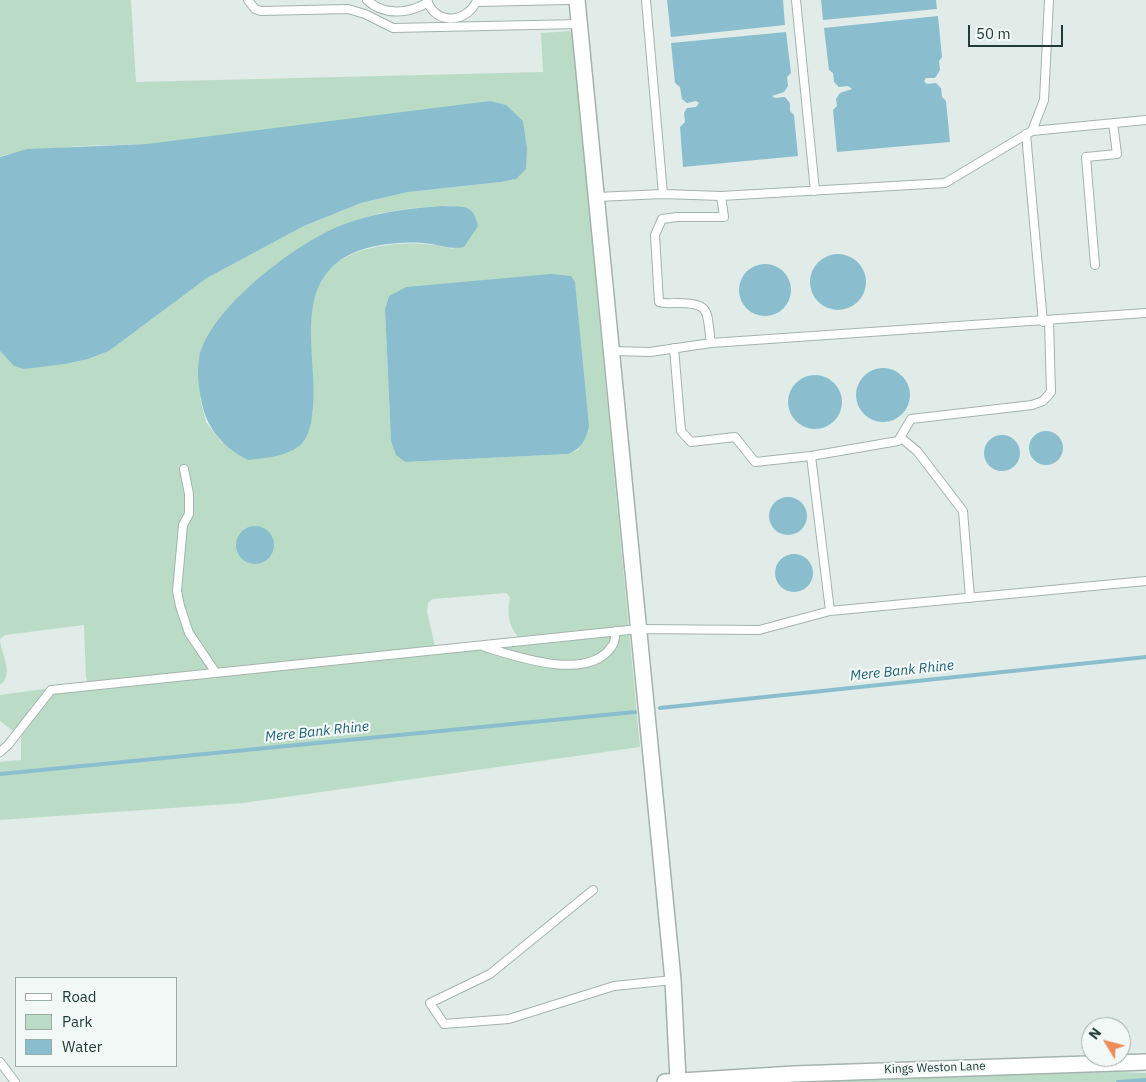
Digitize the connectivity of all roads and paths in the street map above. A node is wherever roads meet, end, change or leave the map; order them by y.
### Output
1 (248, 0) edge
2 (367, 0) edge
3 (568, 0) edge
4 (578, 0) edge
5 (646, 0) edge
6 (796, 0) edge
7 (1049, 0) edge
8 (427, 1) edge
9 (477, 1) edge
10 (450, 23) junction
11 (580, 24) junction
12 (1146, 120) edge
13 (1113, 123) junction
14 (1029, 133) junction
15 (815, 191) junction
16 (663, 194) junction
17 (721, 196) junction
18 (597, 197) junction
19 (1095, 265) dead end
20 (1146, 313) edge
21 (1046, 321) junction
22 (711, 343) junction
23 (674, 348) junction
24 (612, 351) junction
25 (901, 438) junction
26 (812, 456) junction
27 (184, 469) dead end
28 (1146, 581) edge
29 (970, 598) junction
30 (830, 611) junction
31 (639, 629) junction
32 (616, 631) junction
33 (480, 646) junction
34 (216, 673) junction
35 (0, 752) edge
36 (594, 890) dead end
37 (673, 980) junction
38 (0, 1062) edge
39 (1146, 1062) edge
40 (672, 1081) edge
41 (15, 1082) edge

1 - 10 lane
2 - 8 lane
3 - 9 lane
4 - 11 street
5 - 16 lane
6 - 15 lane
7 - 14 lane
8 - 10 lane
9 - 10 lane
10 - 11 lane
11 - 18 street
12 - 13 lane
13 - 14 lane
13 - 19 lane
14 - 15 lane
14 - 21 lane
15 - 17 lane
16 - 17 lane
16 - 18 lane
17 - 22 lane
18 - 24 street
20 - 21 lane
21 - 22 lane
21 - 25 lane
22 - 23 lane
23 - 24 lane
23 - 26 lane
24 - 31 street
25 - 26 lane
25 - 29 lane
26 - 30 lane
27 - 34 lane
28 - 29 lane
29 - 30 lane
30 - 31 lane
31 - 32 lane
31 - 37 street
32 - 33 lane
32 - 33 lane
33 - 34 lane
34 - 35 lane
36 - 37 lane
37 - 40 street
38 - 41 lane
39 - 40 street, Kings Weston Lane

